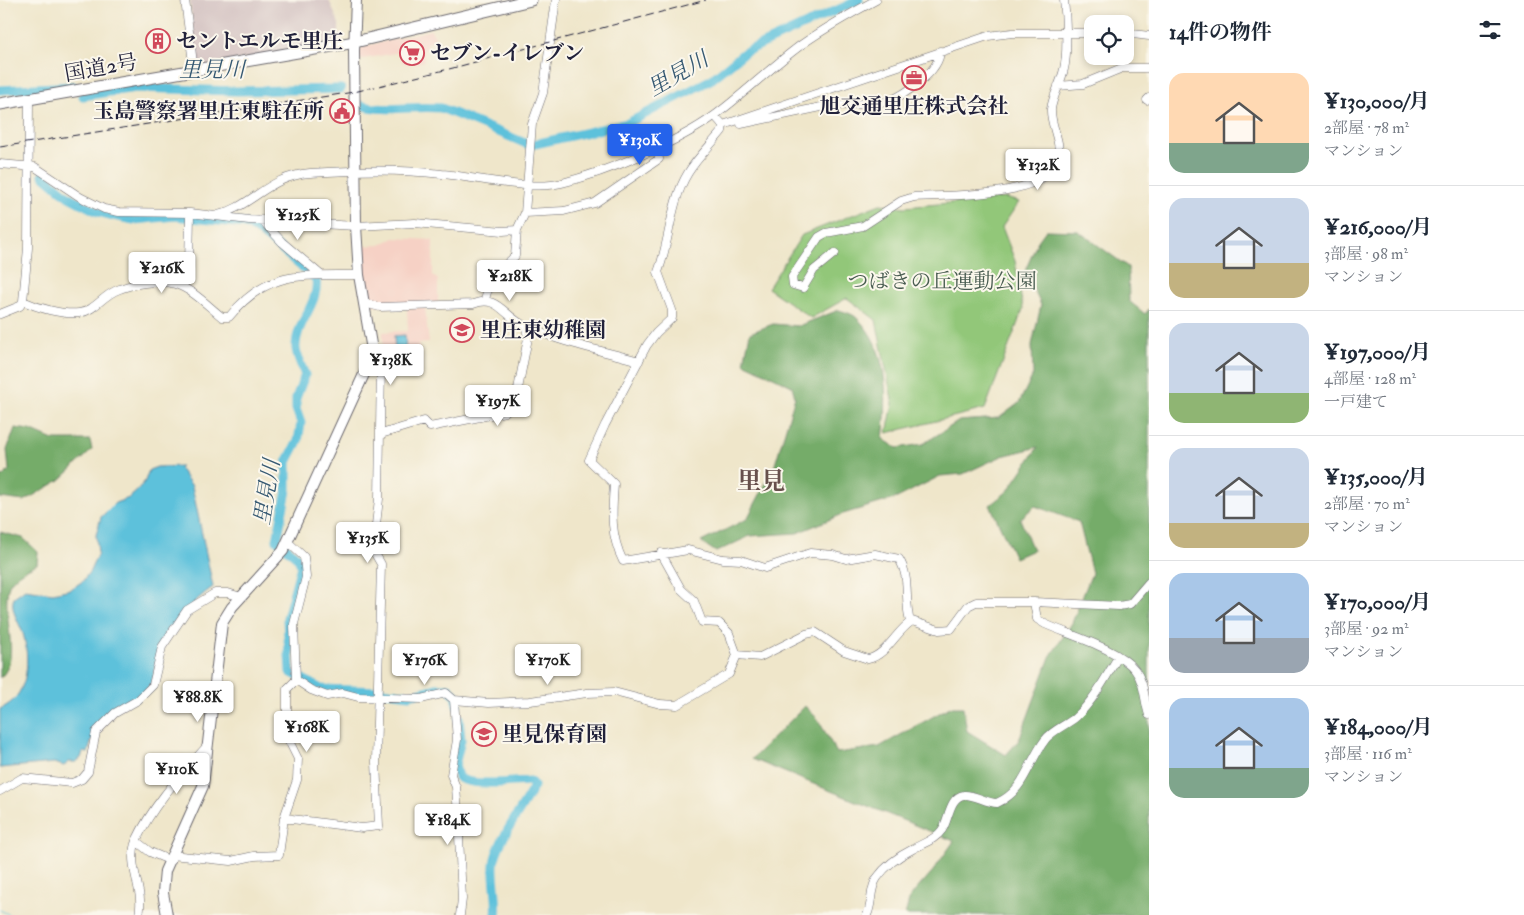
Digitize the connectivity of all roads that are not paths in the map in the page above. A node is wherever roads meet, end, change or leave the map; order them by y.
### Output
1 (185, 0) edge
2 (356, 0) edge
3 (531, 0) edge
4 (556, 0) edge
5 (876, 0) edge
6 (1064, 0) edge
7 (1064, 33) junction
8 (1084, 33) edge
9 (1134, 34) edge
10 (1149, 36) edge
11 (355, 42) junction
12 (940, 51) junction
13 (1149, 68) edge
14 (194, 71) junction
15 (1058, 86) junction
16 (30, 99) junction
17 (0, 104) edge
18 (714, 116) junction
19 (722, 128) junction
20 (657, 147) junction
21 (0, 164) edge
22 (28, 165) junction
23 (356, 172) junction
24 (526, 184) junction
25 (190, 213) junction
26 (525, 213) junction
27 (215, 216) junction
28 (262, 220) junction
29 (356, 226) junction
30 (518, 230) junction
31 (834, 253) dead end
32 (359, 275) junction
33 (317, 276) junction
34 (182, 287) junction
35 (485, 299) junction
36 (24, 301) junction
37 (364, 303) junction
38 (0, 314) edge
39 (526, 327) junction
40 (372, 360) junction
41 (638, 361) junction
42 (381, 434) junction
43 (286, 546) junction
44 (661, 553) junction
45 (1149, 582) edge
46 (241, 597) junction
47 (1034, 602) junction
48 (910, 622) junction
49 (737, 655) junction
50 (1118, 657) junction
51 (296, 680) junction
52 (378, 697) junction
53 (454, 700) junction
54 (1149, 714) edge
55 (209, 744) junction
56 (0, 791) edge
57 (284, 818) junction
58 (136, 841) junction
59 (170, 857) junction
60 (139, 915) edge
61 (167, 915) edge
62 (460, 915) edge
63 (867, 915) edge

1 - 14 street
2 - 11 main road
3 - 11 highway, 国道2号
4 - 24 street
5 - 18 street
6 - 7 street
7 - 8 street
7 - 12 street
7 - 15 street
9 - 10 street
11 - 14 highway, 国道2号
11 - 23 main road
12 - 19 street
12 - 19 street
13 - 15 street
14 - 16 highway, 国道2号
15 - 31 street
16 - 17 highway, 国道2号
16 - 22 street
18 - 19 street
18 - 20 street
19 - 41 street
20 - 24 street
20 - 26 street
21 - 22 street
22 - 25 street
22 - 36 street
23 - 24 street
23 - 27 street
23 - 29 main road
24 - 26 street
25 - 27 street
25 - 34 street
26 - 30 street
27 - 28 street
28 - 29 street
28 - 33 street
29 - 30 street
29 - 32 main road
30 - 35 street
32 - 33 street
32 - 37 main road
33 - 34 street
34 - 36 street
35 - 37 street
35 - 39 street
36 - 38 street
37 - 40 main road
39 - 41 street
39 - 42 street
40 - 42 street
40 - 43 main road
41 - 44 street
42 - 52 street
43 - 46 main road
43 - 51 street
44 - 48 street
44 - 49 street
45 - 47 street
46 - 55 main road
46 - 56 street
47 - 48 street
47 - 50 street
48 - 49 street
49 - 53 street
50 - 54 street
50 - 63 street
51 - 52 street
51 - 57 street
52 - 53 street
52 - 57 street
53 - 62 street
55 - 58 street
55 - 59 main road
57 - 59 street
58 - 59 street
58 - 60 street
59 - 61 main road

